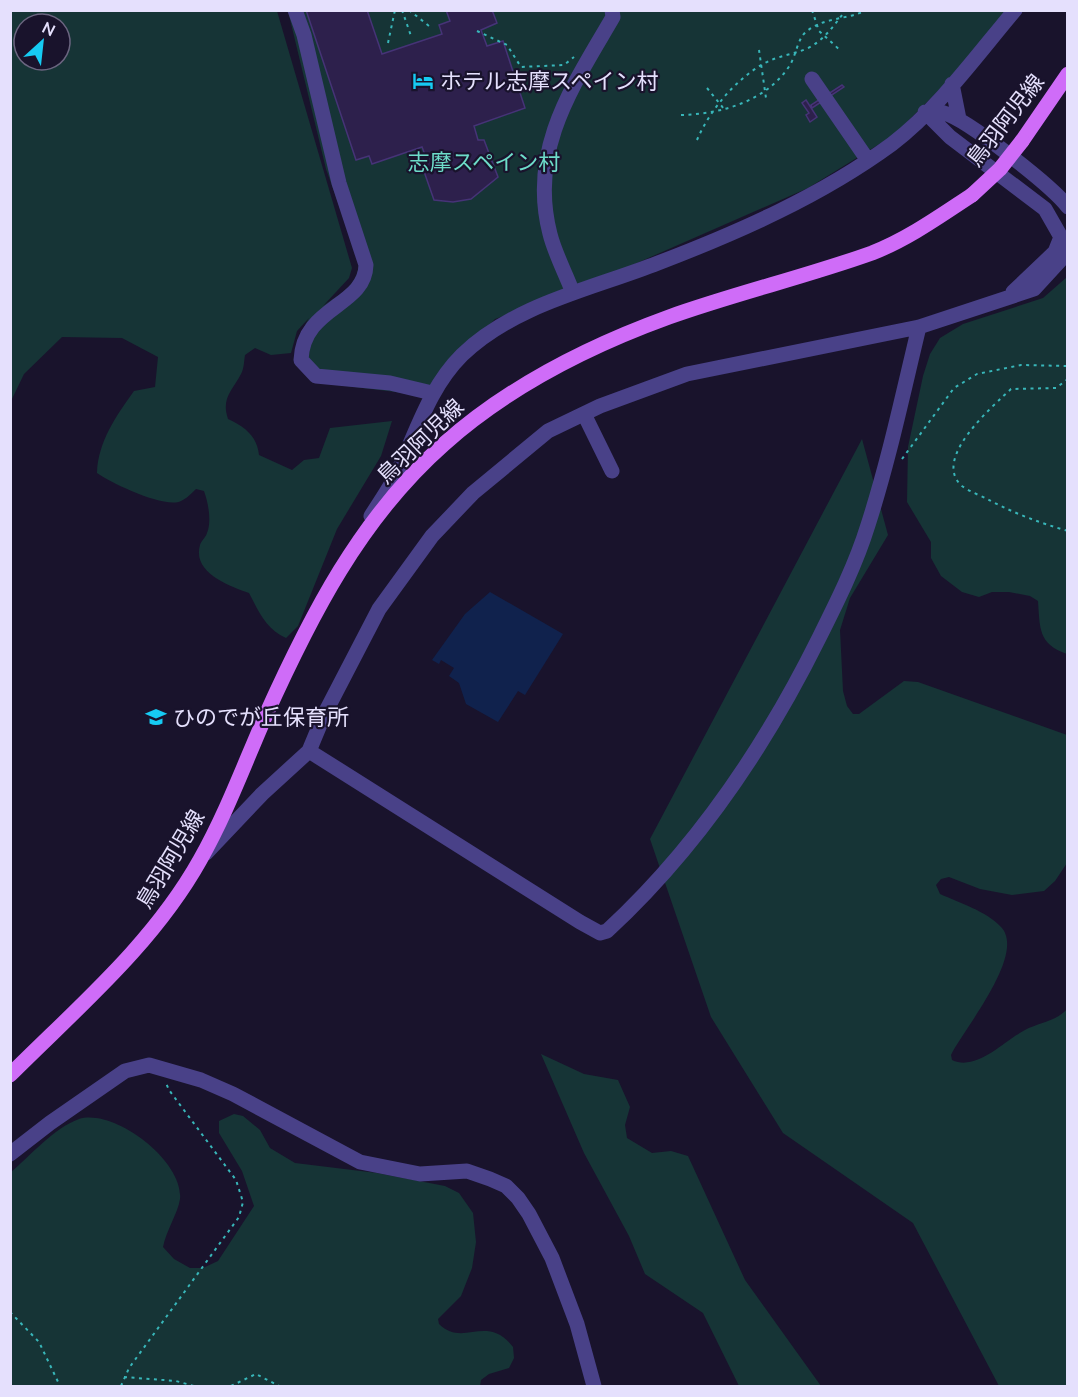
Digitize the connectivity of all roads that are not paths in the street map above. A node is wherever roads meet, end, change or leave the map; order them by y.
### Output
1 (295, 10) edge
2 (1015, 10) edge
3 (616, 13) edge
4 (1068, 74) edge
5 (812, 79) dead end
6 (952, 84) junction
7 (926, 112) junction
8 (959, 120) junction
9 (906, 131) junction
10 (950, 137) junction
11 (867, 159) junction
12 (1068, 207) edge
13 (1045, 209) junction
14 (1068, 217) edge
15 (1068, 252) edge
16 (1068, 266) edge
17 (1034, 289) junction
18 (573, 293) junction
19 (1006, 297) junction
20 (919, 327) junction
21 (432, 393) junction
22 (584, 414) junction
23 (612, 471) dead end
24 (346, 557) junction
25 (309, 751) junction
26 (200, 860) junction
27 (10, 1074) edge
28 (10, 1154) edge
29 (594, 1386) edge

1 - 21 street
2 - 6 street
3 - 18 street
4 - 24 main road, 鳥羽阿児線, bridge
5 - 11 street
6 - 7 street
6 - 8 street
7 - 8 street
7 - 9 street
7 - 10 street
8 - 12 street
9 - 10 street
9 - 11 street
10 - 13 street
11 - 18 street
13 - 14 street
13 - 19 street
15 - 17 street
16 - 17 street
17 - 19 street
18 - 21 street
19 - 20 street
20 - 22 street
20 - 25 street
21 - 24 street
22 - 23 street
22 - 25 street
24 - 26 main road, 鳥羽阿児線
25 - 26 street
26 - 27 main road, 鳥羽阿児線
28 - 29 street

